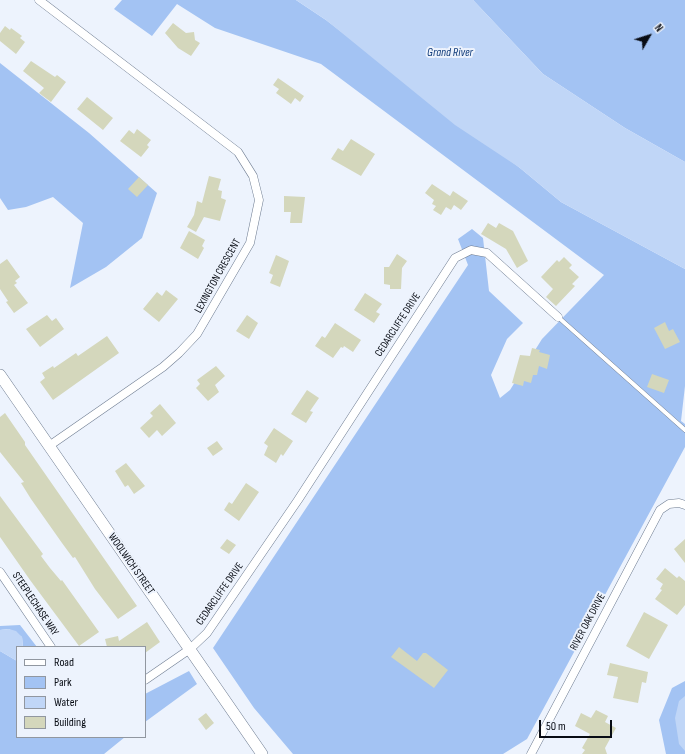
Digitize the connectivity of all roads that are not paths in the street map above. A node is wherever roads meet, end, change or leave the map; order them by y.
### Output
1 (39, 0) edge
2 (558, 317) joint
3 (0, 375) edge
4 (685, 430) edge
5 (49, 446) junction
6 (685, 505) edge
7 (0, 572) edge
8 (50, 646) edge
9 (190, 649) junction
10 (146, 679) edge
11 (262, 754) edge
12 (531, 754) edge

1 - 5 street, LEXINGTON CRESCENT
2 - 4 lane, CEDARCLIFFE DRIVE
2 - 9 street, CEDARCLIFFE DRIVE
3 - 5 street, WOOLWICH STREET
5 - 9 street, WOOLWICH STREET
6 - 12 street, RIVER OAK DRIVE
7 - 8 street, STEEPLECHASE WAY
9 - 10 street
9 - 11 street, WOOLWICH STREET

